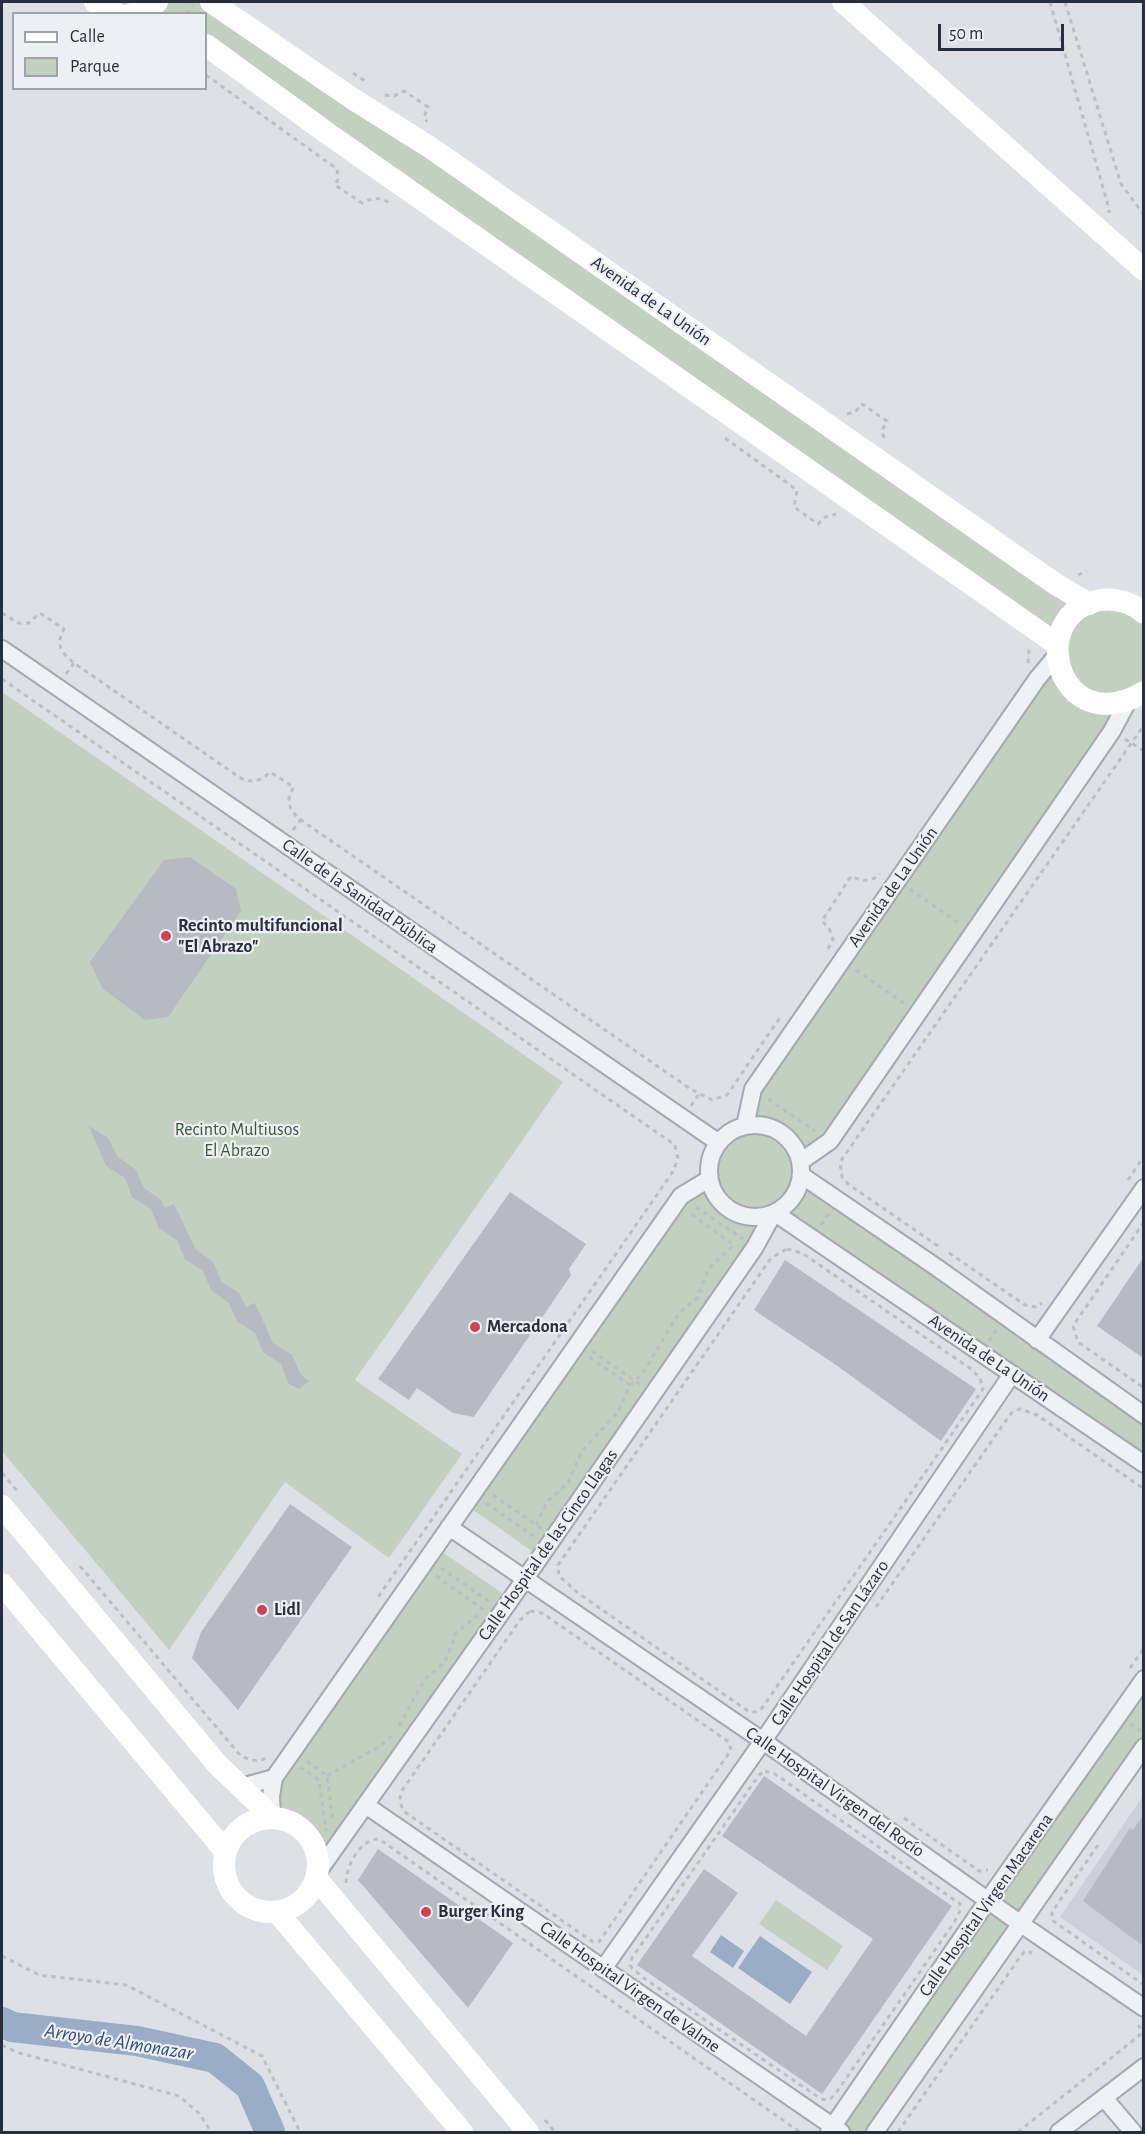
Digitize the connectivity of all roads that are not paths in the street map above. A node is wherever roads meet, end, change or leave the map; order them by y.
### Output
1 (95, 2) edge
2 (211, 2) edge
3 (843, 2) edge
4 (157, 7) edge
5 (111, 12) edge
6 (138, 12) edge
7 (207, 46) edge
8 (1143, 270) edge
9 (1089, 604) junction
10 (1143, 613) edge
11 (2, 649) edge
12 (1057, 650) junction
13 (1136, 697) edge
14 (745, 1126) junction
15 (719, 1143) junction
16 (801, 1168) junction
17 (709, 1179) junction
18 (1143, 1189) edge
19 (774, 1214) junction
20 (1037, 1340) junction
21 (1012, 1374) junction
22 (1143, 1415) edge
23 (1143, 1464) edge
24 (12, 1502) edge
25 (449, 1527) junction
26 (525, 1579) junction
27 (2, 1584) edge
28 (1143, 1679) edge
29 (764, 1741) junction
30 (1143, 1747) edge
31 (274, 1778) junction
32 (241, 1787) junction
33 (367, 1806) junction
34 (272, 1817) junction
35 (225, 1851) junction
36 (317, 1876) junction
37 (988, 1900) junction
38 (277, 1912) junction
39 (1021, 1924) junction
40 (603, 1969) junction
41 (1138, 2015) edge
42 (1143, 2067) edge
43 (1104, 2098) junction
44 (835, 2131) edge
45 (462, 2133) edge
46 (528, 2133) edge
47 (875, 2133) edge
48 (1059, 2133) edge
49 (1133, 2133) edge

1 - 5 main road
2 - 9 main road, Avenida de La Unión
3 - 8 main road
4 - 6 main road
7 - 12 main road
9 - 10 main road
9 - 12 main road
11 - 15 street, Calle de la Sanidad Pública
12 - 13 main road
12 - 14 street, Avenida de La Unión
13 - 16 street
14 - 15 street
14 - 16 street
15 - 17 street
16 - 19 street
16 - 20 street
17 - 19 street
17 - 25 street
18 - 20 street
19 - 21 street, Avenida de La Unión
19 - 26 street, Calle Hospital de las Cinco Llagas
20 - 22 street
21 - 23 street, Avenida de La Unión
21 - 29 street, Calle Hospital de San Lázaro
24 - 32 main road
25 - 26 street, Calle Hospital Virgen del Rocío
25 - 31 street
26 - 29 street, Calle Hospital Virgen del Rocío
26 - 33 street, Calle Hospital de las Cinco Llagas
27 - 35 main road
28 - 37 street, Calle Hospital Virgen Macarena
29 - 37 street, Calle Hospital Virgen del Rocío
29 - 40 street, Calle Hospital de San Lázaro
30 - 39 street
31 - 32 street
31 - 34 street
32 - 34 main road
33 - 36 street, Calle Hospital de las Cinco Llagas
33 - 40 street, Calle Hospital Virgen de Valme
34 - 35 main road
34 - 36 main road
35 - 38 main road
36 - 38 main road
36 - 46 main road
37 - 39 street, Calle Hospital Virgen del Rocío
37 - 44 street, Calle Hospital Virgen Macarena
38 - 45 main road
39 - 41 street, Calle Hospital Virgen del Rocío
39 - 47 street
40 - 44 street, Calle Hospital Virgen de Valme
42 - 43 street
43 - 48 street
43 - 49 street

